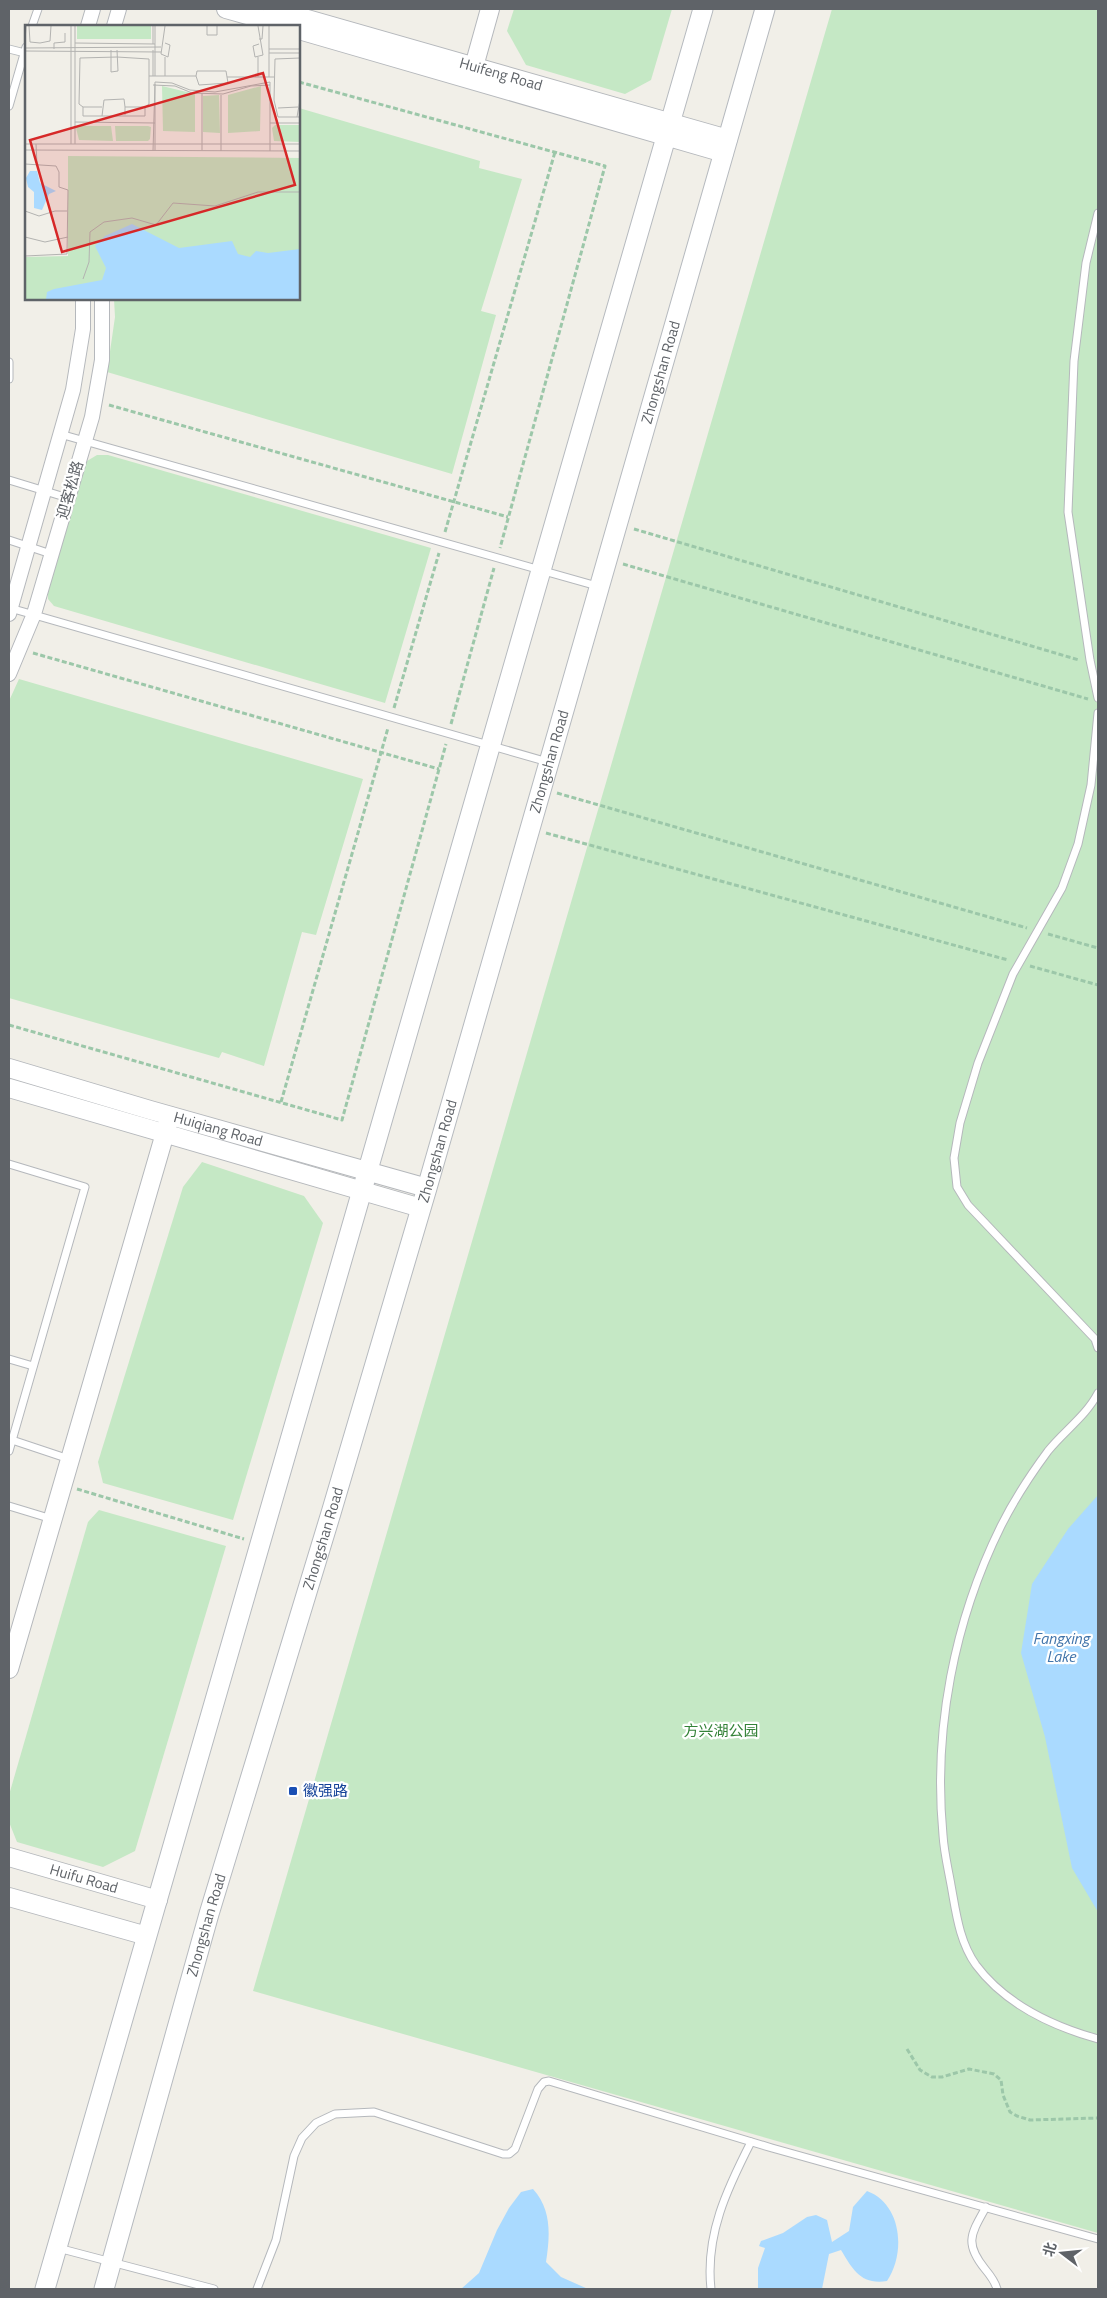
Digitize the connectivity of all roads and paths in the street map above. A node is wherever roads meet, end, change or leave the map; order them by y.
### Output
1 (38, 9) edge
2 (92, 9) edge
3 (119, 9) edge
4 (226, 9) edge
5 (272, 9) edge
6 (490, 9) edge
7 (702, 9) edge
8 (764, 9) edge
9 (32, 25) edge
10 (88, 25) edge
11 (114, 25) edge
12 (282, 25) edge
13 (300, 30) edge
14 (9, 48) edge
15 (25, 50) edge
16 (472, 73) junction
17 (300, 82) edge
18 (9, 106) edge
19 (668, 129) junction
20 (726, 146) junction
21 (554, 152) junction
22 (1098, 212) edge
23 (83, 300) edge
24 (102, 300) edge
25 (9, 362) edge
26 (9, 379) edge
27 (94, 401) junction
28 (60, 434) junction
29 (84, 441) junction
30 (9, 480) edge
31 (44, 491) junction
32 (68, 498) junction
33 (454, 502) junction
34 (508, 517) junction
35 (616, 524) junction
36 (9, 540) edge
37 (442, 542) junction
38 (28, 546) junction
39 (52, 554) junction
40 (497, 558) junction
41 (606, 558) junction
42 (541, 570) junction
43 (598, 586) junction
44 (10, 611) edge
45 (34, 614) junction
46 (20, 650) junction
47 (1091, 664) junction
48 (9, 674) edge
49 (1098, 698) edge
50 (1089, 699) dead end
51 (1098, 713) edge
52 (392, 717) junction
53 (448, 733) junction
54 (490, 745) junction
55 (382, 752) junction
56 (548, 762) junction
57 (439, 769) junction
58 (540, 788) junction
59 (529, 828) junction
60 (1037, 931) junction
61 (1098, 948) edge
62 (1019, 963) junction
63 (1098, 985) edge
64 (9, 1025) edge
65 (9, 1068) edge
66 (9, 1088) edge
67 (280, 1102) junction
68 (170, 1116) junction
69 (164, 1135) junction
70 (9, 1164) edge
71 (368, 1171) junction
72 (427, 1188) junction
73 (362, 1191) junction
74 (421, 1208) junction
75 (1098, 1348) edge
76 (9, 1359) edge
77 (33, 1366) junction
78 (1098, 1393) edge
79 (12, 1440) junction
80 (9, 1451) edge
81 (70, 1459) junction
82 (62, 1484) junction
83 (9, 1506) edge
84 (52, 1519) junction
85 (260, 1544) junction
86 (9, 1669) edge
87 (9, 1857) edge
88 (9, 1897) edge
89 (158, 1900) junction
90 (147, 1936) junction
91 (1098, 2039) edge
92 (907, 2050) dead end
93 (1098, 2118) edge
94 (751, 2142) junction
95 (986, 2208) junction
96 (1098, 2239) edge
97 (57, 2247) junction
98 (111, 2262) junction
99 (45, 2289) edge
100 (104, 2289) edge
101 (214, 2289) edge
102 (256, 2289) edge
103 (711, 2289) edge
104 (997, 2289) edge

1 - 9 lane
2 - 10 street
3 - 11 street
4 - 12 street
5 - 16 street, Huifeng Road
6 - 16 street
7 - 19 main road
8 - 20 main road, Zhongshan Road
13 - 16 street, Huifeng Road
14 - 15 lane
15 - 18 lane
16 - 19 street, Huifeng Road
17 - 21 path
19 - 20 street, Huifeng Road
19 - 42 main road
20 - 35 main road, Zhongshan Road
21 - 33 path
21 - 34 path
22 - 47 lane
23 - 28 street, 迎客松路
24 - 27 street, 迎客松路
25 - 26 lane
27 - 29 street, 迎客松路
27 - 33 path
28 - 29 lane
28 - 31 street, 迎客松路
29 - 32 street, 迎客松路
29 - 37 lane
30 - 31 lane
31 - 32 lane
31 - 38 street, 迎客松路
32 - 39 street, 迎客松路
33 - 34 path
33 - 37 path
34 - 40 path
35 - 41 main road, Zhongshan Road
35 - 47 path
36 - 38 lane
37 - 40 lane
37 - 52 path
38 - 39 lane
38 - 44 street, 迎客松路
39 - 45 street, 迎客松路
40 - 42 lane
40 - 53 path
41 - 43 main road, Zhongshan Road
41 - 50 path
42 - 43 lane
42 - 54 main road
43 - 56 main road, Zhongshan Road
44 - 45 lane
45 - 46 street, 迎客松路
45 - 52 lane
46 - 48 street, 迎客松路
46 - 55 path
47 - 49 lane
51 - 60 lane
52 - 53 lane
52 - 55 path
53 - 54 lane
53 - 57 path
54 - 56 lane
54 - 71 main road
55 - 57 path
55 - 67 path
56 - 58 main road, Zhongshan Road
57 - 67 path
58 - 59 main road, Zhongshan Road
58 - 60 path
59 - 62 path
59 - 72 main road, Zhongshan Road
60 - 61 path
60 - 62 lane
62 - 63 path
62 - 75 lane
64 - 67 path
65 - 68 street, Huiqiang Road
66 - 69 street, Huiqiang Road
68 - 69 street
68 - 71 street, Huiqiang Road
69 - 73 street, Huiqiang Road
69 - 81 street
70 - 77 lane
71 - 72 street, Huiqiang Road
71 - 73 main road
72 - 74 main road, Zhongshan Road
73 - 74 street, Huiqiang Road
73 - 85 main road
74 - 98 main road, Zhongshan Road
76 - 77 lane
77 - 79 lane
78 - 91 lane
79 - 80 lane
79 - 81 lane
81 - 82 street
82 - 84 street
82 - 85 path
83 - 84 lane
84 - 86 street
85 - 89 main road
87 - 89 street, Huifu Road
88 - 90 street
89 - 90 main road
90 - 97 main road
92 - 93 path
94 - 95 lane
94 - 102 lane
94 - 103 lane
95 - 96 lane
95 - 104 lane
97 - 98 lane
97 - 99 main road
98 - 100 main road, Zhongshan Road
98 - 101 lane

